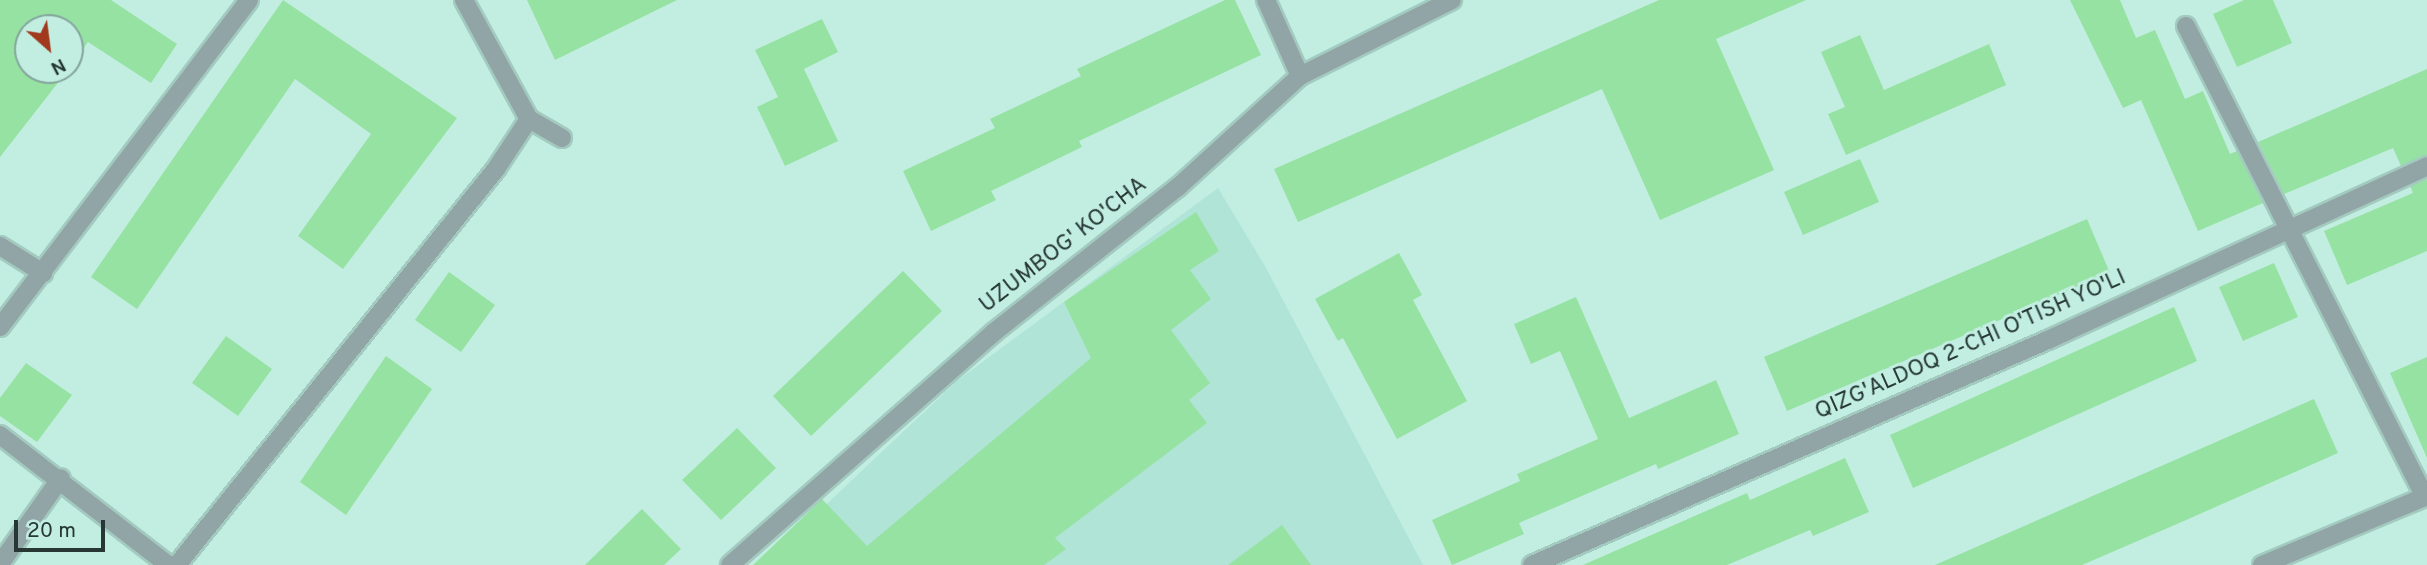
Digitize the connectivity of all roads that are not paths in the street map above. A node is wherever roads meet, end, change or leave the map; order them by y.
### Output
1 (249, 0) edge
2 (464, 0) edge
3 (1266, 0) edge
4 (1452, 0) edge
5 (2186, 26) dead end
6 (1300, 76) junction
7 (529, 119) junction
8 (562, 138) dead end
9 (2427, 166) edge
10 (2288, 231) junction
11 (0, 246) edge
12 (43, 273) junction
13 (0, 327) edge
14 (0, 435) edge
15 (61, 478) junction
16 (2426, 496) edge
17 (0, 565) edge
18 (168, 565) edge
19 (177, 565) edge
20 (730, 565) edge
21 (1532, 565) edge
22 (2262, 565) edge

1 - 12 street
2 - 7 street
3 - 6 street
4 - 6 street, UZUMBOG' KO'CHA
5 - 10 street
6 - 20 street, UZUMBOG' KO'CHA
7 - 8 street
7 - 19 street
9 - 10 street, QIZG'ALDOQ 2-CHI O'TISH YO'LI
10 - 16 street
10 - 21 street, QIZG'ALDOQ 2-CHI O'TISH YO'LI
11 - 12 street
12 - 13 street
14 - 15 street
15 - 17 street
15 - 18 street
16 - 22 street

